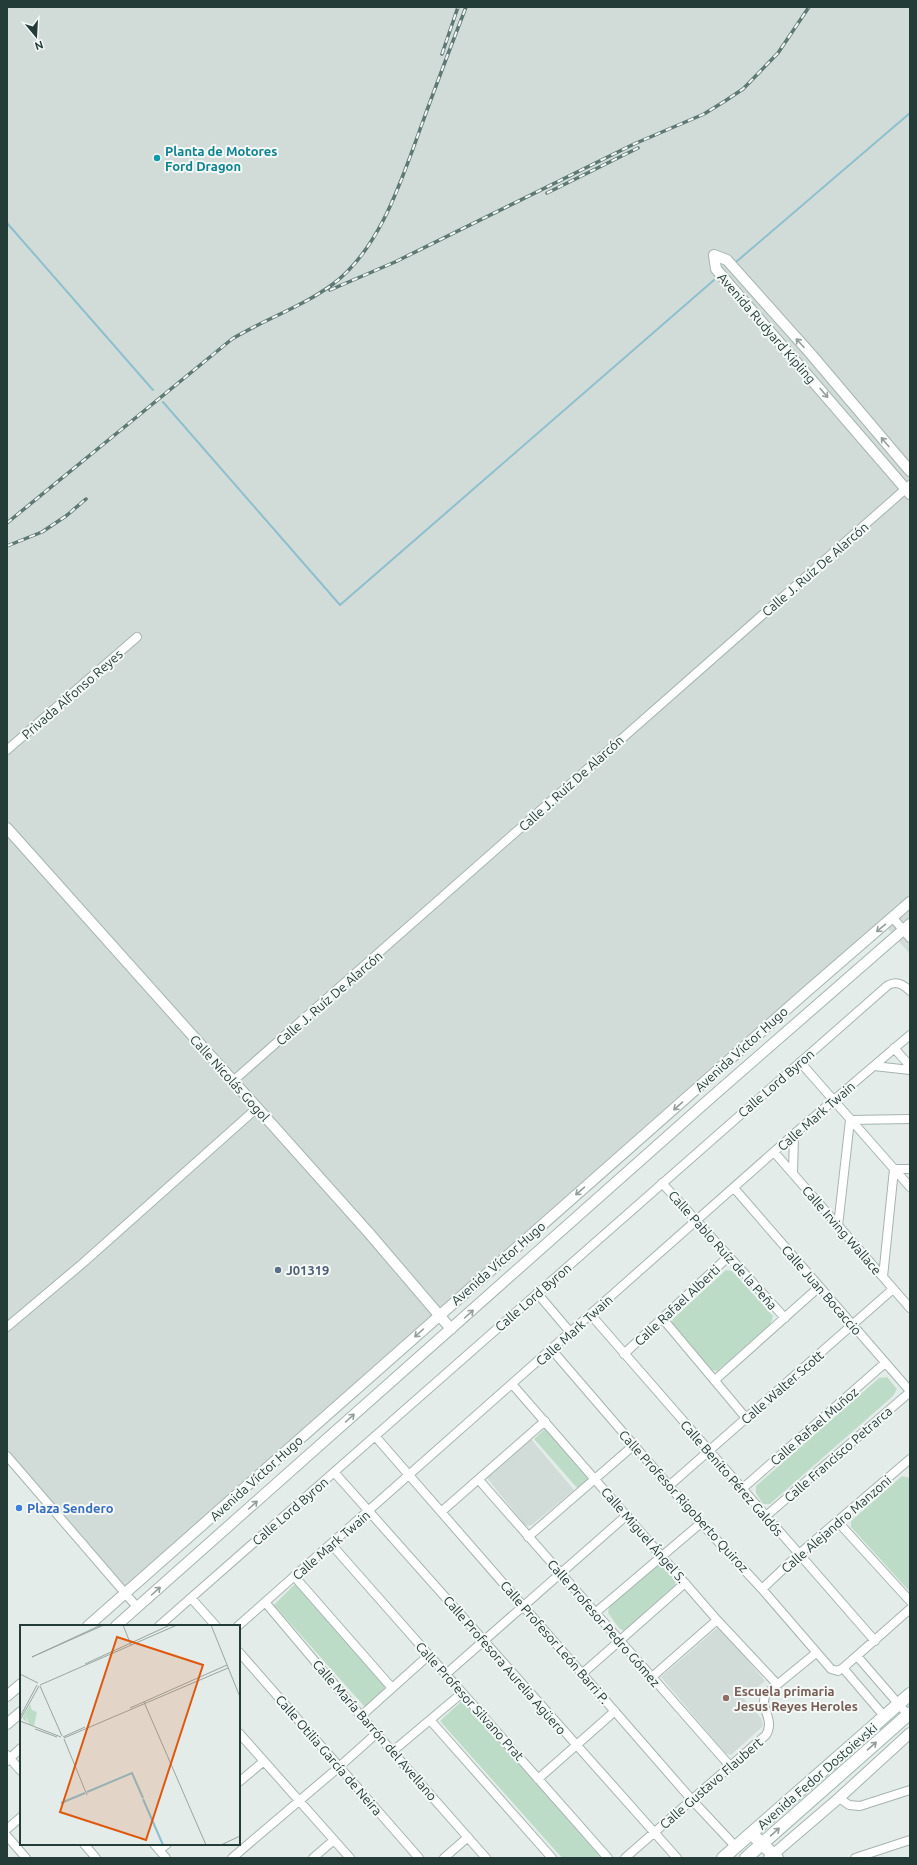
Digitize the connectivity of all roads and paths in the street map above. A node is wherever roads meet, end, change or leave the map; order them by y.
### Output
1 (743, 280) junction
2 (732, 289) junction
3 (910, 471) edge
4 (908, 489) edge
5 (137, 637) dead end
6 (7, 750) edge
7 (7, 828) edge
8 (910, 902) edge
9 (893, 918) junction
10 (908, 931) edge
11 (910, 991) edge
12 (910, 1035) edge
13 (894, 1048) junction
14 (800, 1062) junction
15 (874, 1066) junction
16 (910, 1066) edge
17 (910, 1070) edge
18 (233, 1081) junction
19 (833, 1101) junction
20 (257, 1108) junction
21 (910, 1119) edge
22 (850, 1120) junction
23 (794, 1134) junction
24 (774, 1152) junction
25 (894, 1169) junction
26 (910, 1169) edge
27 (793, 1174) junction
28 (662, 1183) junction
29 (910, 1187) edge
30 (734, 1188) junction
31 (697, 1221) junction
32 (838, 1226) junction
33 (729, 1256) junction
34 (883, 1277) junction
35 (819, 1287) junction
36 (893, 1289) junction
37 (537, 1293) junction
38 (908, 1304) edge
39 (440, 1315) junction
40 (591, 1315) junction
41 (785, 1318) junction
42 (663, 1319) junction
43 (853, 1325) junction
44 (7, 1327) edge
45 (451, 1329) junction
46 (571, 1332) junction
47 (552, 1350) junction
48 (624, 1354) junction
49 (885, 1363) junction
50 (715, 1380) junction
51 (512, 1384) junction
52 (910, 1392) edge
53 (746, 1418) junction
54 (545, 1421) junction
55 (375, 1436) junction
56 (634, 1445) junction
57 (708, 1451) junction
58 (7, 1456) edge
59 (909, 1463) edge
60 (334, 1472) junction
61 (409, 1476) junction
62 (596, 1479) junction
63 (479, 1480) junction
64 (670, 1485) junction
65 (742, 1489) junction
66 (368, 1511) junction
67 (441, 1512) junction
68 (627, 1515) junction
69 (766, 1516) junction
70 (838, 1521) junction
71 (701, 1523) junction
72 (528, 1537) junction
73 (331, 1544) junction
74 (799, 1554) junction
75 (662, 1555) junction
76 (560, 1574) junction
77 (294, 1576) junction
78 (686, 1583) junction
79 (762, 1589) junction
80 (125, 1593) junction
81 (191, 1598) junction
82 (910, 1601) edge
83 (265, 1602) junction
84 (524, 1606) junction
85 (137, 1607) junction
86 (910, 1609) edge
87 (595, 1613) junction
88 (717, 1620) junction
89 (89, 1625) edge
90 (117, 1625) edge
91 (160, 1625) edge
92 (215, 1625) edge
93 (239, 1625) edge
94 (484, 1641) junction
95 (620, 1641) junction
96 (875, 1641) junction
97 (240, 1653) edge
98 (816, 1653) junction
99 (429, 1656) junction
100 (857, 1656) junction
101 (843, 1668) junction
102 (583, 1673) junction
103 (446, 1674) junction
104 (652, 1677) junction
105 (777, 1684) junction
106 (20, 1685) edge
107 (392, 1688) junction
108 (462, 1693) junction
109 (910, 1694) edge
110 (7, 1696) edge
111 (898, 1704) junction
112 (615, 1711) junction
113 (20, 1713) edge
114 (909, 1714) edge
115 (361, 1716) junction
116 (884, 1716) junction
117 (430, 1720) junction
118 (7, 1724) edge
119 (377, 1733) junction
120 (910, 1733) edge
121 (240, 1734) edge
122 (910, 1741) edge
123 (576, 1746) junction
124 (894, 1747) junction
125 (20, 1749) edge
126 (393, 1751) junction
127 (8, 1758) edge
128 (264, 1761) junction
129 (730, 1766) junction
130 (339, 1768) junction
131 (20, 1770) edge
132 (538, 1779) junction
133 (240, 1781) edge
134 (910, 1790) edge
135 (839, 1798) junction
136 (692, 1800) junction
137 (300, 1801) junction
138 (20, 1818) edge
139 (7, 1829) edge
140 (653, 1833) junction
141 (7, 1836) edge
142 (468, 1837) junction
143 (334, 1840) junction
144 (744, 1840) junction
145 (910, 1840) edge
146 (85, 1845) edge
147 (156, 1847) edge
148 (756, 1852) edge
149 (773, 1857) edge
150 (26, 1858) edge
151 (96, 1858) edge
152 (166, 1858) edge
153 (232, 1858) edge
154 (313, 1858) edge
155 (350, 1858) edge
156 (419, 1858) edge
157 (444, 1858) edge
158 (486, 1858) edge
159 (552, 1858) edge
160 (608, 1858) edge
161 (625, 1858) edge
162 (677, 1858) edge
163 (723, 1858) edge
164 (855, 1858) edge

1 - 2 street
1 - 2 street, Avenida Rudyard Kipling
3 -> 1 street, Avenida Rudyard Kipling
2 -> 4 street, Avenida Rudyard Kipling
4 - 18 street, Calle J. Ruíz De Alarcón
5 - 6 street, Privada Alfonso Reyes
7 - 18 street, Calle Nicolás Gogol
8 - 9 street, Avenida Víctor Hugo
9 - 10 street
9 -> 39 street, Avenida Víctor Hugo
45 -> 10 street, Avenida Víctor Hugo
11 - 14 street, Calle Lord Byron
12 - 13 street, Calle Mark Twain
13 - 15 street, Calle Mark Twain
13 - 16 street
14 - 19 street
14 - 28 street, Calle Lord Byron
15 - 17 street
15 - 19 street, Calle Mark Twain
18 - 20 street, Calle Nicolás Gogol
19 - 22 street
19 - 23 street, Calle Mark Twain
20 - 39 street, Calle Nicolás Gogol
20 - 44 street
21 - 22 street
22 - 25 street
22 - 32 street
23 - 24 street, Calle Mark Twain
23 - 27 street
24 - 27 street, Calle Irving Wallace
24 - 30 street, Calle Mark Twain
25 - 26 street
25 - 29 street
25 - 34 street
27 - 32 street, Calle Irving Wallace
28 - 31 street, Calle Pablo Ruíz de la Peña
28 - 37 street, Calle Lord Byron
30 - 31 street, Calle Mark Twain
30 - 35 street, Calle Juan Bocaccio
31 - 33 street, Calle Pablo Ruíz de la Peña
31 - 40 street, Calle Mark Twain
32 - 34 street, Calle Irving Wallace
33 - 41 street, Calle Pablo Ruíz de la Peña
33 - 42 street, Calle Rafael Alberti
34 - 36 street, Calle Irving Wallace
35 - 41 street
35 - 43 street, Calle Juan Bocaccio
36 - 38 street, Calle Irving Wallace
36 - 43 street, Calle Walter Scott
37 - 46 street
37 - 55 street, Calle Lord Byron
39 - 45 street, Calle Nicolás Gogol
39 -> 80 street, Avenida Víctor Hugo
40 - 46 street, Calle Mark Twain
40 - 48 street, Calle Benito Pérez Galdós
41 - 50 street
42 - 48 street, Calle Rafael Alberti
42 - 50 street
43 - 49 street, Calle Juan Bocaccio
43 - 53 street, Calle Walter Scott
85 -> 45 street, Avenida Víctor Hugo
46 - 47 street, Calle Mark Twain
47 - 51 street, Calle Mark Twain
47 - 56 street, Calle Profesor Rigoberto Quiroz
48 - 57 street, Calle Benito Pérez Galdós
49 - 52 street, Calle Juan Bocaccio
49 - 65 street, Calle Rafael Muñoz
50 - 53 street
51 - 54 street, Calle Miguel Ángel S.
51 - 61 street, Calle Mark Twain
52 - 69 street, Calle Francisco Petrarca
53 - 57 street, Calle Walter Scott
54 - 62 street, Calle Miguel Ángel S.
54 - 63 street
55 - 60 street, Calle Lord Byron
55 - 61 street, Calle Profesor León Barri P.
56 - 62 street
56 - 64 street, Calle Profesor Rigoberto Quiroz
57 - 64 street, Calle Walter Scott
57 - 65 street, Calle Benito Pérez Galdós
58 - 80 street
59 - 70 street, Calle Alejandro Manzoni
60 - 66 street, Calle Profesora Aurelia Agüero
60 - 81 street, Calle Lord Byron
61 - 66 street, Calle Mark Twain
61 - 67 street, Calle Profesor León Barri P.
62 - 68 street, Calle Miguel Ángel S.
62 - 72 street
63 - 67 street
63 - 72 street, Calle Profesor Pedro Gómez
64 - 71 street, Calle Profesor Rigoberto Quiroz
65 - 69 street, Calle Benito Pérez Galdós
66 - 73 street, Calle Mark Twain
66 - 94 street, Calle Profesora Aurelia Agüero
67 - 84 street, Calle Profesor León Barri P.
68 - 75 street, Calle Miguel Ángel S.
68 - 76 street
69 - 74 street, Calle Benito Pérez Galdós
70 - 74 street, Calle Alejandro Manzoni
70 - 82 street
71 - 75 street
71 - 79 street, Calle Profesor Rigoberto Quiroz
72 - 76 street, Calle Profesor Pedro Gómez
73 - 77 street, Calle Mark Twain
73 - 99 street, Calle Profesor Silvano Prat
74 - 79 street, Calle Alejandro Manzoni
74 - 96 street, Calle Benito Pérez Galdós
75 - 78 street, Calle Miguel Ángel S.
75 - 87 street
76 - 84 street
76 - 87 street, Calle Profesor Pedro Gómez
77 - 83 street, Calle Mark Twain
77 - 107 street
78 - 88 street, Calle Miguel Ángel S.
78 - 95 street
79 - 98 street, Calle Profesor Rigoberto Quiroz
80 - 85 street
80 - 89 street, Avenida Víctor Hugo
81 - 91 street, Calle Lord Byron
81 - 92 street
83 - 93 street, Calle Mark Twain
83 - 115 street, Calle María Barrón del Avellano
84 - 94 street
84 - 102 street, Calle Profesor León Barri P.
85 - 90 street, Avenida Víctor Hugo
86 - 96 street
87 - 95 street, Calle Profesor Pedro Gómez
88 - 104 street
88 - 105 street, Calle Miguel Ángel S.
94 - 103 street
94 - 123 street, Calle Profesora Aurelia Agüero
95 - 102 street
95 - 104 street, Calle Profesor Pedro Gómez
96 - 100 street
97 - 130 street, Calle Otilia García de Neira
98 - 101 street
98 - 105 street, Calle Gustavo Flaubert
99 - 103 street, Calle Profesor Silvano Prat
99 - 107 street
100 - 101 street
100 - 111 street
101 - 116 street
102 - 112 street, Calle Profesor León Barri P.
103 - 108 street, Calle Profesor Silvano Prat
104 - 129 street, Calle Profesor Pedro Gómez
105 - 129 street, Calle Gustavo Flaubert
106 - 110 street
107 - 115 street
108 - 117 street
108 - 132 street, Calle Profesor Silvano Prat
109 - 111 main road, Avenida Fedor Dostoievski
111 - 114 street
111 - 116 main road, Avenida Fedor Dostoievski
112 - 123 street
112 - 136 street, Calle Profesor León Barri P.
113 - 118 street
148 -> 114 main road, Avenida Fedor Dostoievski
115 - 119 street, Calle María Barrón del Avellano
116 - 144 main road, Avenida Fedor Dostoievski
117 - 126 street
117 - 159 street
119 - 126 street, Calle María Barrón del Avellano
119 - 130 street
120 - 124 street
121 - 128 street
122 - 124 street
123 - 132 street
123 - 140 street, Calle Profesora Aurelia Agüero
124 - 135 street
125 - 127 street
126 - 142 street, Calle María Barrón del Avellano
127 - 131 street
128 - 133 street
128 - 137 street
129 - 136 street, Calle Gustavo Flaubert
130 - 137 street
130 - 156 street, Calle Otilia García de Neira
132 - 160 street, Calle Profesor Silvano Prat
134 - 135 street
135 - 149 street
136 - 140 street, Calle Gustavo Flaubert
136 - 144 street, Calle Profesor León Barri P.
137 - 143 street
137 - 153 street
138 - 139 street
140 - 161 street, Calle Gustavo Flaubert
140 - 162 street, Calle Profesora Aurelia Agüero
141 - 150 street
142 - 157 street
142 - 158 street, Calle María Barrón del Avellano
143 - 154 street
143 - 155 street
144 - 148 main road
144 - 163 main road, Avenida Fedor Dostoievski
145 - 164 street
146 - 151 street
147 - 152 street
148 - 149 main road

